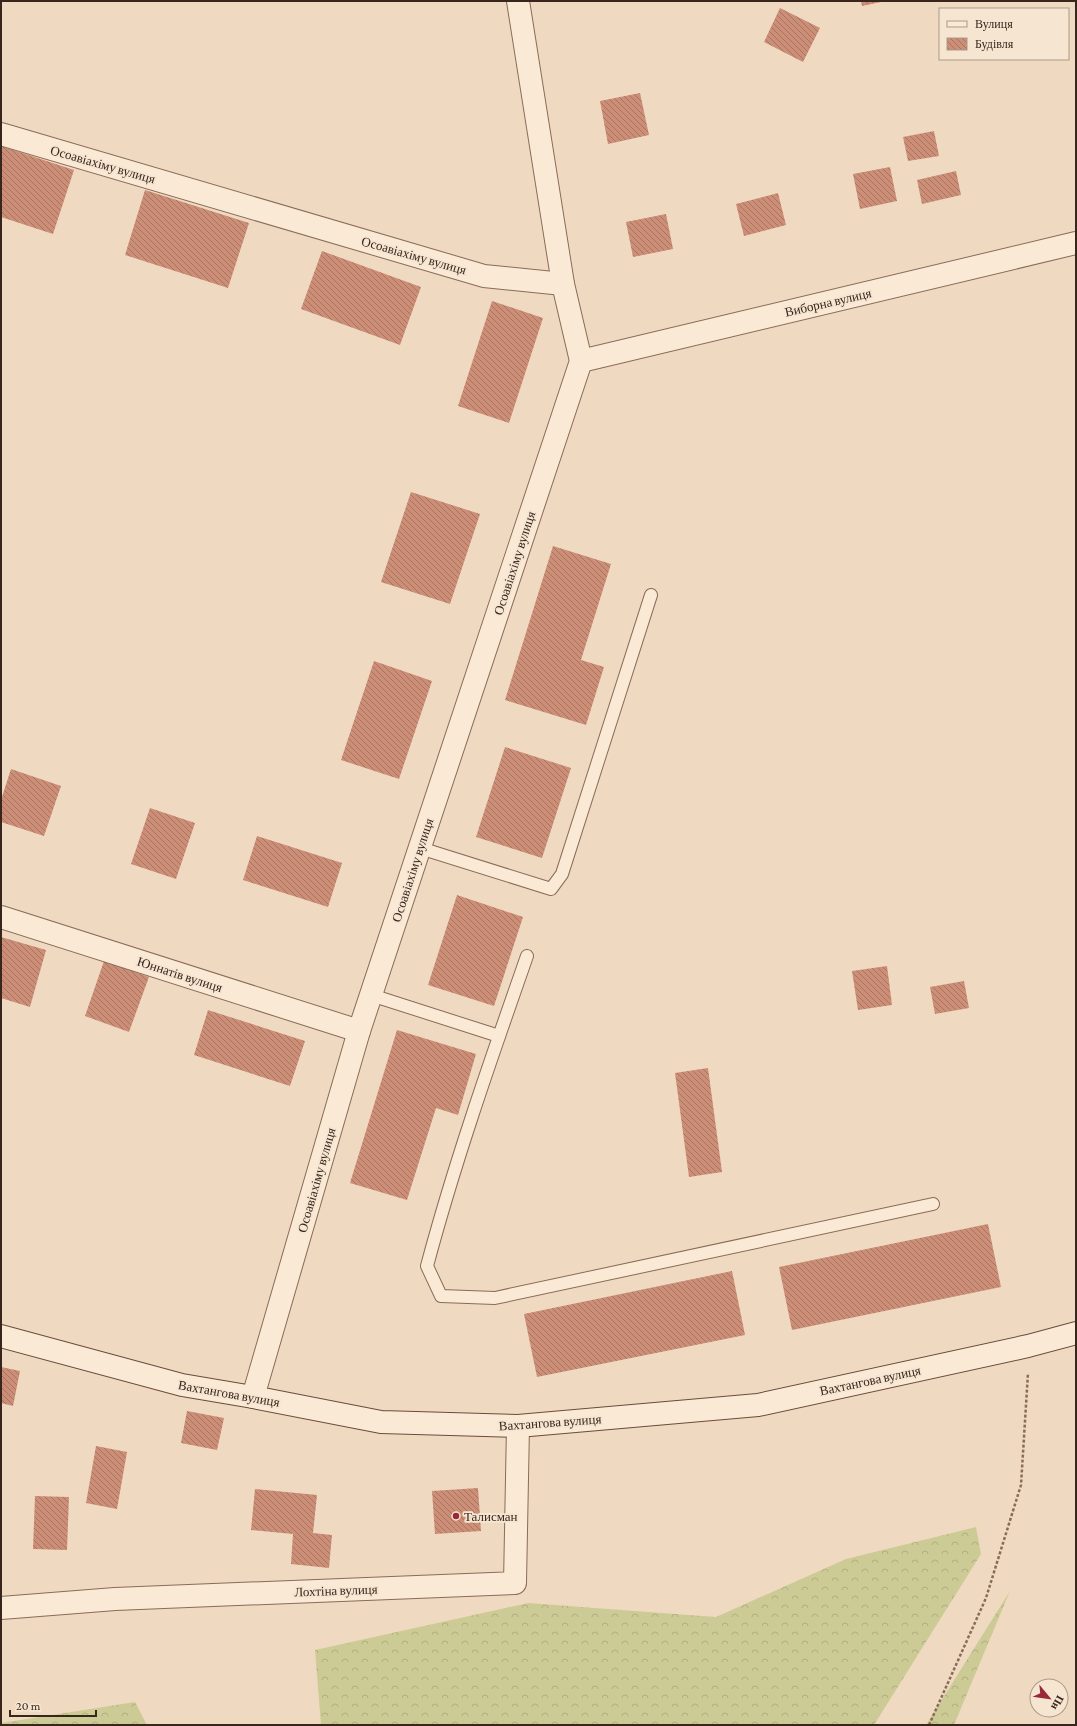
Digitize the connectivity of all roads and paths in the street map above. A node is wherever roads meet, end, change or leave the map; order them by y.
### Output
1 (518, 1) edge
2 (1, 134) edge
3 (1076, 244) edge
4 (563, 284) junction
5 (581, 361) junction
6 (651, 595) dead end
7 (420, 848) junction
8 (1, 917) edge
9 (527, 956) dead end
10 (371, 996) junction
11 (359, 1031) junction
12 (499, 1036) junction
13 (933, 1204) dead end
14 (1076, 1333) edge
15 (1, 1336) edge
16 (1028, 1346) junction
17 (253, 1397) junction
18 (518, 1426) junction
19 (1, 1608) edge
20 (929, 1725) edge

1 - 4 street
2 - 4 street, Осоавіахіму вулиця
3 - 5 street, Виборна вулиця
4 - 5 street
5 - 7 street, Осоавіахіму вулиця
6 - 7 lane
7 - 10 street, Осоавіахіму вулиця
8 - 11 street, Юннатів вулиця
9 - 12 lane
10 - 11 street, Осоавіахіму вулиця
10 - 12 lane
11 - 17 street, Осоавіахіму вулиця
12 - 13 lane
14 - 16 street, Вахтангова вулиця
15 - 17 street, Вахтангова вулиця
16 - 18 street, Вахтангова вулиця
16 - 20 path
17 - 18 street, Вахтангова вулиця
18 - 19 street, Лохтіна вулиця

